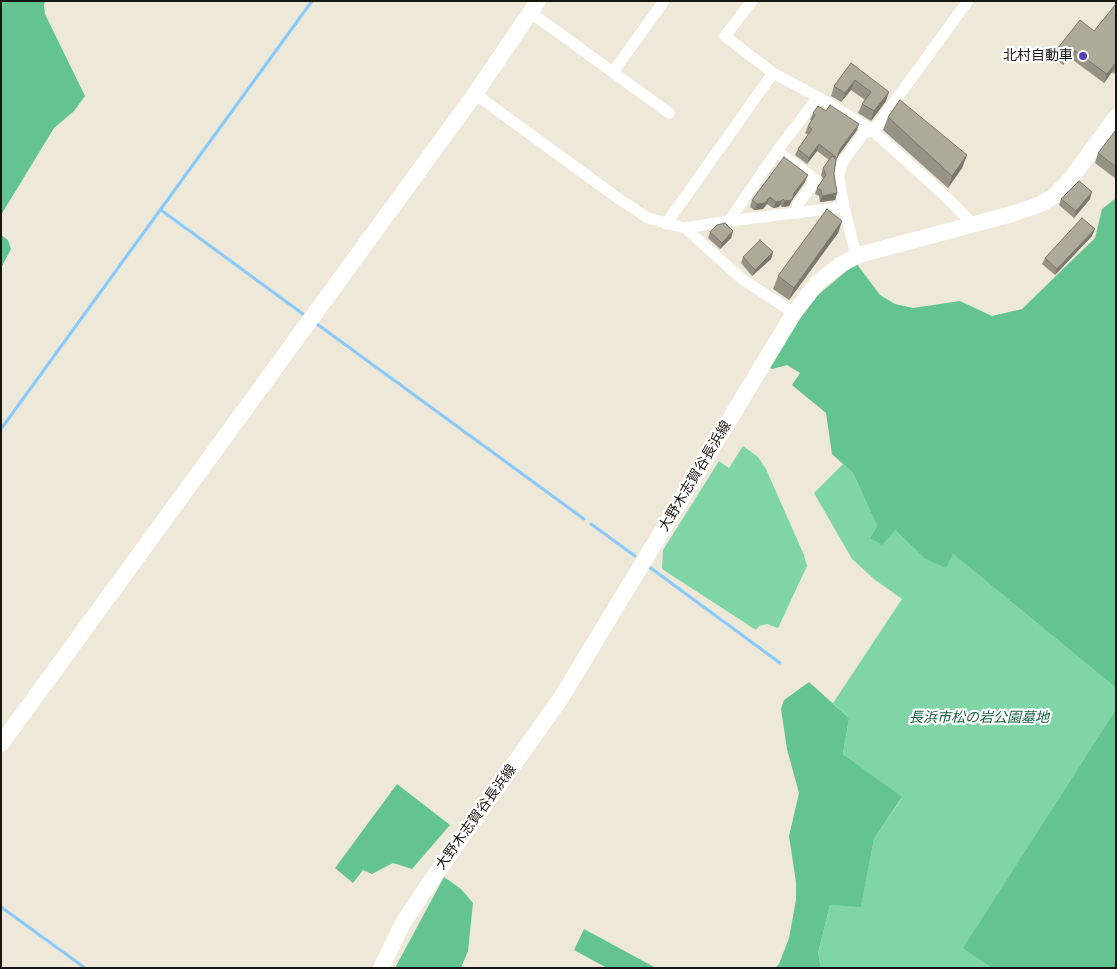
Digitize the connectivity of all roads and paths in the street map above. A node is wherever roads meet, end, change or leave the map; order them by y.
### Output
1 (664, 1) edge
2 (752, 1) edge
3 (968, 1) edge
4 (534, 7) edge
5 (613, 72) junction
6 (773, 73) junction
7 (474, 94) junction
8 (818, 97) junction
9 (669, 113) dead end
10 (1116, 117) edge
11 (874, 131) junction
12 (777, 151) junction
13 (844, 207) junction
14 (795, 213) junction
15 (729, 221) junction
16 (666, 224) junction
17 (971, 225) junction
18 (685, 228) junction
19 (858, 255) junction
20 (794, 313) junction
21 (1, 744) edge
22 (381, 968) edge

1 - 5 street
2 - 6 street
3 - 11 street
4 - 5 street
4 - 7 main road
5 - 9 street
6 - 8 street
6 - 16 street
7 - 16 street
7 - 21 main road
8 - 11 street
8 - 12 street
10 - 17 main road, 大野木志賀谷長浜線
11 - 13 street
11 - 17 street
12 - 14 street
12 - 15 street
13 - 14 street
13 - 19 street
14 - 15 street
15 - 18 street
16 - 18 street
17 - 19 main road, 大野木志賀谷長浜線
18 - 20 street
19 - 20 main road, 大野木志賀谷長浜線
20 - 22 main road, 大野木志賀谷長浜線

